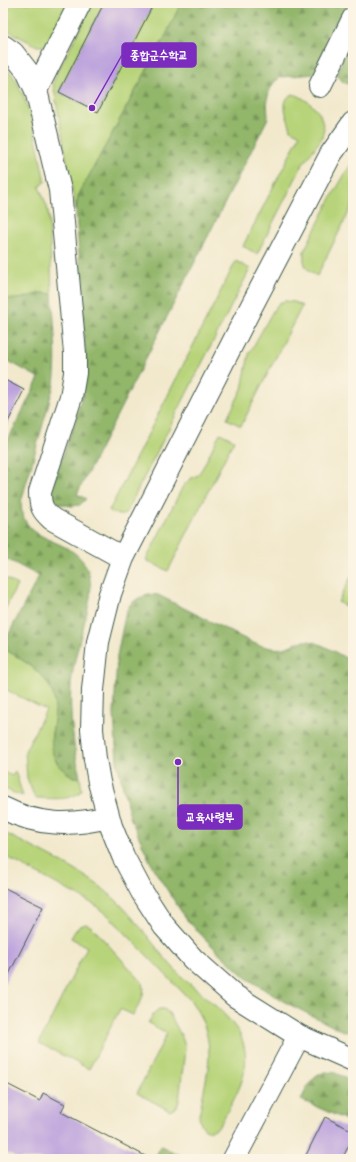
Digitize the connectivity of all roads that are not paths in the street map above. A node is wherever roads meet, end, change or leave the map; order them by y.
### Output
1 (80, 3) edge
2 (353, 19) edge
3 (3, 46) edge
4 (320, 86) dead end
5 (36, 90) junction
6 (353, 123) edge
7 (123, 558) junction
8 (3, 808) edge
9 (108, 817) junction
10 (299, 1036) junction
11 (353, 1060) edge
12 (234, 1159) edge

1 - 5 street
2 - 4 street
3 - 5 street
5 - 7 street
6 - 7 street
7 - 9 street
8 - 9 street
9 - 10 street
10 - 11 street
10 - 12 street

